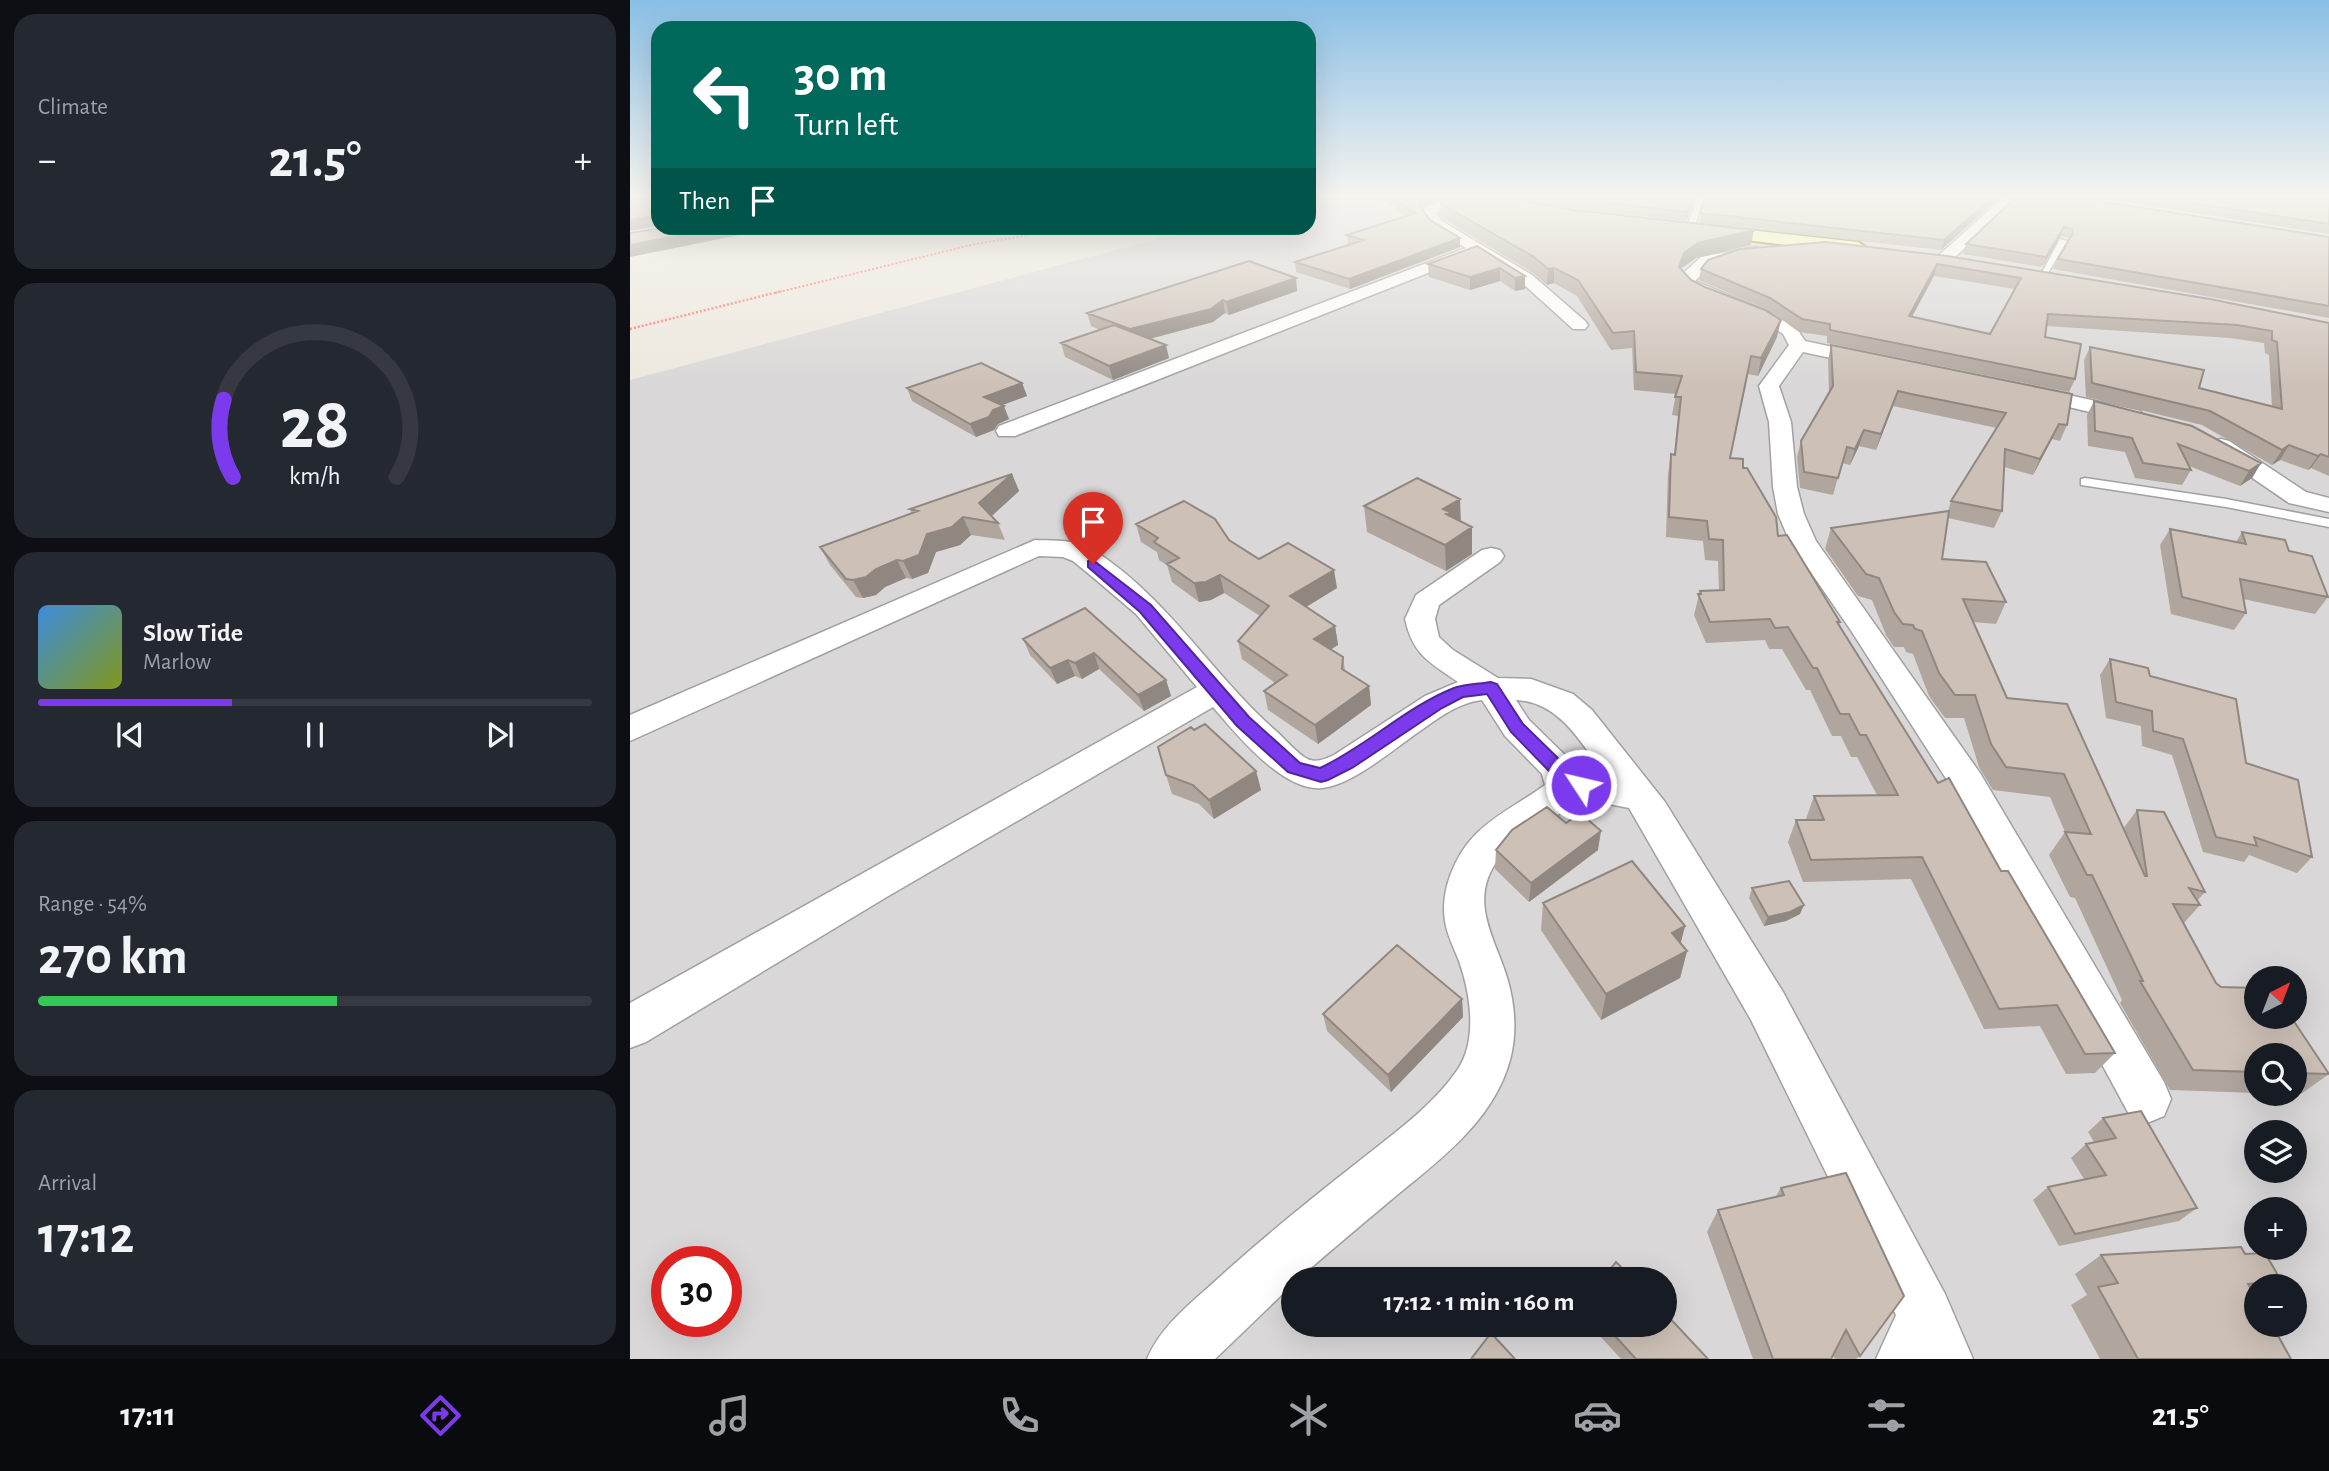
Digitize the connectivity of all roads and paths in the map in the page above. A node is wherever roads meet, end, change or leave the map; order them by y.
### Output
1 (912, 259) edge
2 (1451, 259) edge
3 (1494, 259) edge
4 (1709, 259) edge
5 (1946, 259) edge
6 (2056, 259) edge
7 (1968, 263) edge
8 (2017, 271) edge
9 (2049, 277) joint
10 (1579, 325) dead end
11 (630, 329) edge
12 (1798, 345) junction
13 (1888, 364) edge
14 (2009, 388) edge
15 (2154, 422) edge
16 (1007, 431) dead end
17 (2203, 437) edge
18 (2084, 482) dead end
19 (2329, 505) edge
20 (2329, 523) edge
21 (1491, 556) dead end
22 (1491, 688) junction
23 (1217, 690) junction
24 (630, 729) edge
25 (1562, 781) junction
26 (1640, 797) junction
27 (630, 1027) edge
28 (2147, 1099) dead end
29 (1925, 1344) edge
30 (1176, 1359) edge

1 - 11 path
2 - 16 street
3 - 10 street
4 - 12 street
5 - 7 street
6 - 9 lane
8 - 9 street
12 - 13 street
12 - 28 street
14 - 15 street
17 - 19 street
18 - 20 lane
21 - 22 street
22 - 23 street
22 - 25 street
22 - 26 street
23 - 24 street
23 - 27 street
25 - 26 street
25 - 30 street
26 - 29 street

